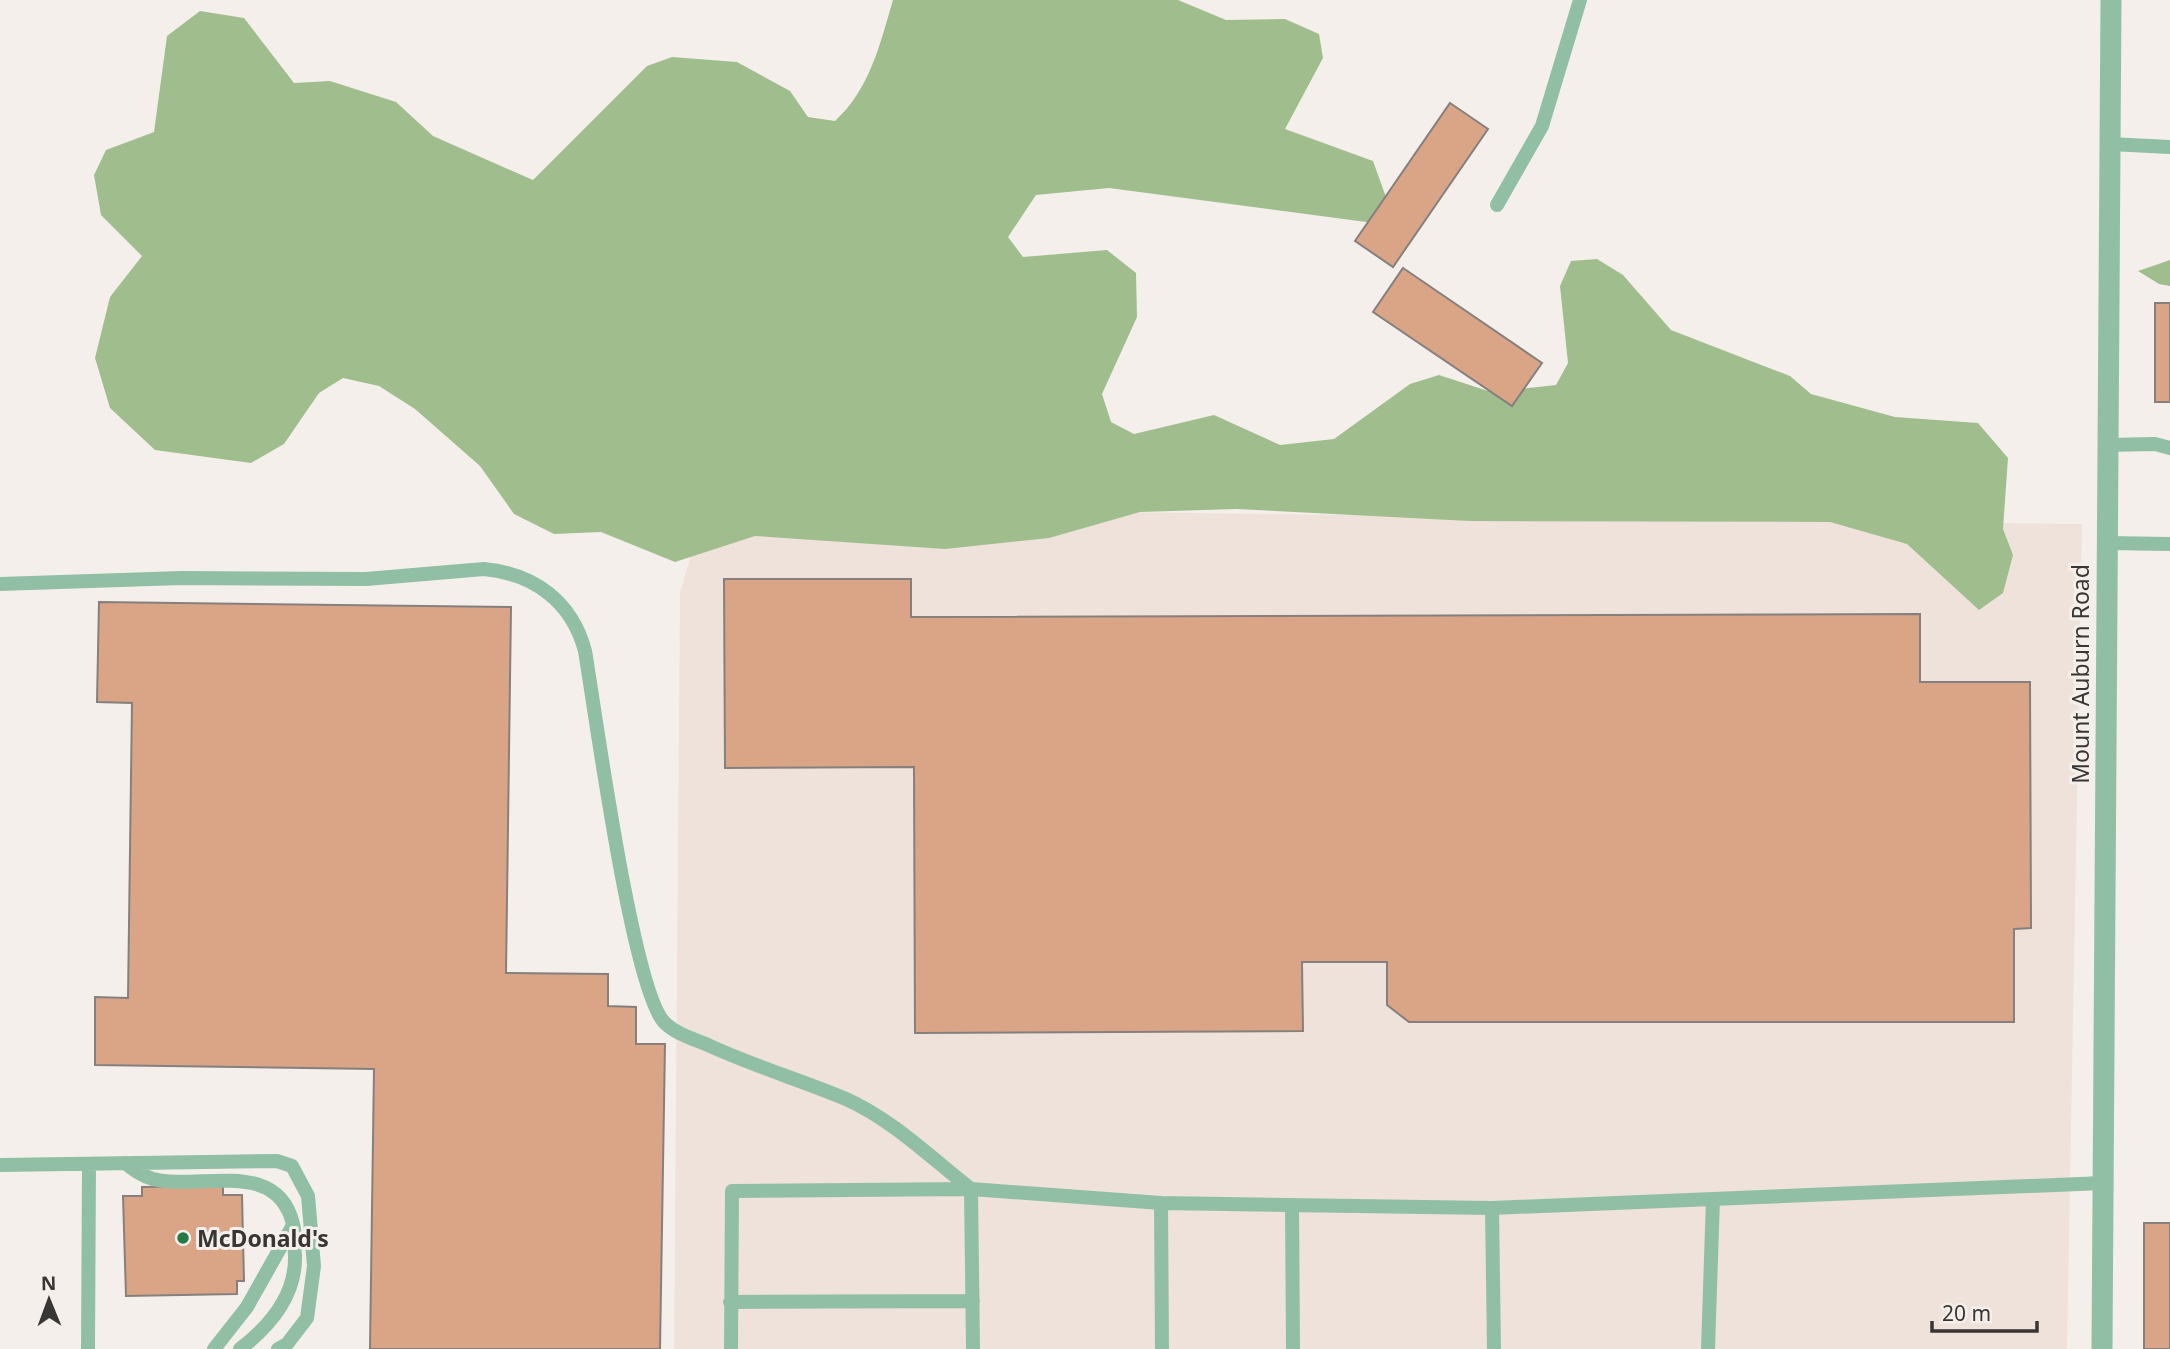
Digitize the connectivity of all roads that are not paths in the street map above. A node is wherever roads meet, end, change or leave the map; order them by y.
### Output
1 (1580, 0) edge
2 (2111, 0) edge
3 (2110, 144) junction
4 (2170, 147) edge
5 (1497, 205) dead end
6 (2106, 445) junction
7 (2170, 449) edge
8 (2106, 543) junction
9 (2170, 544) edge
10 (0, 584) edge
11 (125, 1163) junction
12 (89, 1164) junction
13 (0, 1165) edge
14 (2103, 1183) junction
15 (971, 1189) junction
16 (1713, 1199) junction
17 (1161, 1203) junction
18 (1292, 1205) junction
19 (1492, 1208) junction
20 (293, 1223) junction
21 (973, 1301) junction
22 (730, 1302) junction
23 (88, 1349) edge
24 (214, 1349) edge
25 (240, 1349) edge
26 (278, 1349) edge
27 (732, 1349) edge
28 (973, 1349) edge
29 (1162, 1349) edge
30 (1293, 1349) edge
31 (1494, 1349) edge
32 (1708, 1349) edge
33 (2102, 1349) edge

1 - 5 lane
2 - 3 street, Mount Auburn Road
3 - 4 lane
3 - 6 street, Mount Auburn Road
6 - 7 lane
6 - 8 street, Mount Auburn Road
8 - 9 lane
8 - 14 street, Mount Auburn Road
10 - 15 lane
11 - 12 lane
11 - 20 lane
11 - 26 lane
12 - 13 lane
12 - 23 lane
14 - 16 lane
14 - 33 street, Mount Auburn Road
15 - 17 lane
15 - 21 lane
15 - 22 lane
16 - 19 lane
16 - 32 lane
17 - 18 lane
17 - 29 lane
18 - 19 lane
18 - 30 lane
19 - 31 lane
20 - 24 lane
20 - 25 lane
21 - 22 lane
21 - 28 lane
22 - 27 lane

